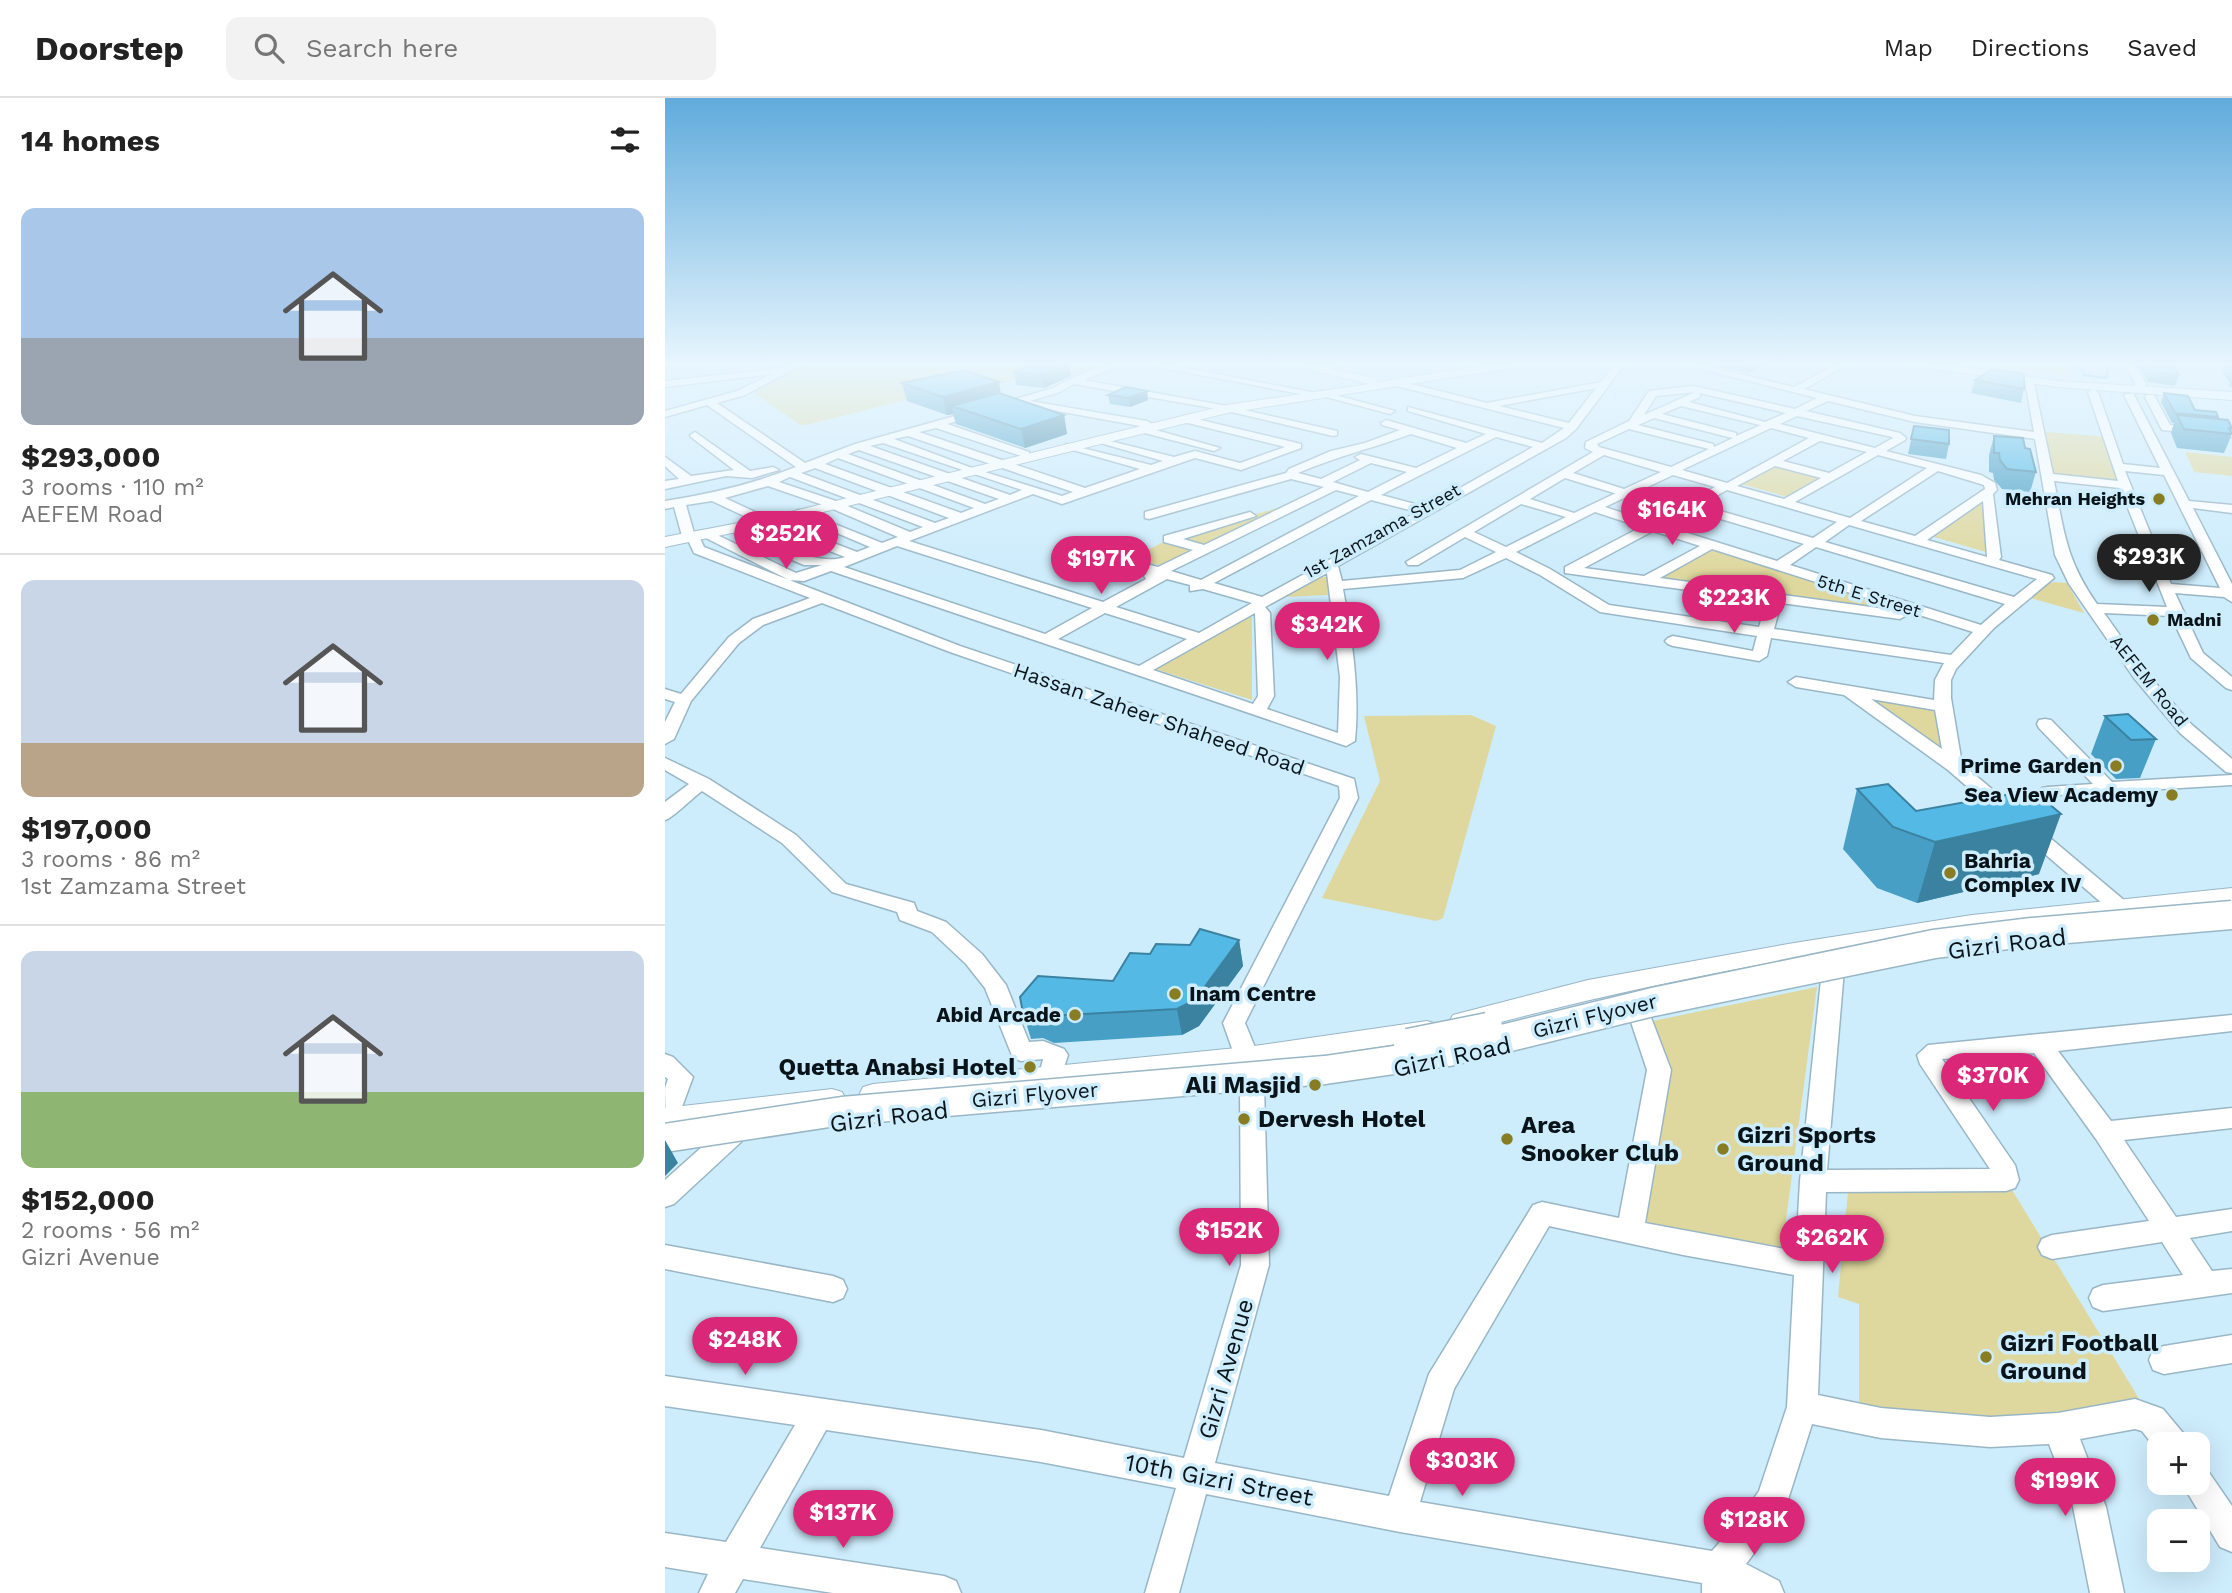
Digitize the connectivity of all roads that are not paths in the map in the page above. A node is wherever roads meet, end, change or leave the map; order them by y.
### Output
1 (754, 434) edge
2 (902, 434) edge
3 (913, 434) edge
4 (963, 434) edge
5 (1116, 434) edge
6 (1118, 434) edge
7 (1124, 434) edge
8 (1168, 434) edge
9 (1246, 434) edge
10 (1401, 434) edge
11 (1423, 434) edge
12 (1493, 434) edge
13 (1498, 434) edge
14 (1564, 434) edge
15 (1608, 434) edge
16 (1686, 434) edge
17 (1703, 434) edge
18 (1739, 434) edge
19 (1812, 434) edge
20 (1876, 434) edge
21 (2022, 434) edge
22 (2106, 434) edge
23 (2153, 434) edge
24 (695, 435) dead end
25 (2038, 436) joint
26 (1819, 437) junction
27 (883, 439) junction
28 (1095, 440) junction
29 (1723, 441) junction
30 (859, 446) junction
31 (1070, 446) junction
32 (1540, 446) junction
33 (1467, 447) junction
34 (1598, 449) junction
35 (1875, 452) junction
36 (837, 454) junction
37 (1195, 454) junction
38 (1025, 456) junction
39 (1048, 458) junction
40 (665, 460) edge
41 (1261, 460) junction
42 (1176, 461) junction
43 (1774, 462) junction
44 (997, 463) junction
45 (801, 467) junction
46 (1936, 467) junction
47 (2118, 467) junction
48 (1151, 469) junction
49 (1671, 469) junction
50 (970, 470) junction
51 (1419, 472) junction
52 (2168, 472) junction
53 (745, 473) junction
54 (1564, 474) junction
55 (1291, 475) junction
56 (945, 476) junction
57 (1130, 476) junction
58 (1082, 477) dead end
59 (1830, 477) junction
60 (2047, 477) junction
61 (689, 481) junction
62 (768, 482) junction
63 (916, 483) junction
64 (1328, 484) junction
65 (665, 485) edge
66 (1105, 485) junction
67 (1729, 485) junction
68 (2125, 485) junction
69 (1635, 486) junction
70 (1033, 490) junction
71 (1618, 490) junction
72 (886, 491) junction
73 (1084, 492) junction
74 (1456, 493) junction
75 (1756, 493) junction
76 (1983, 494) junction
77 (1369, 496) junction
78 (714, 497) junction
79 (857, 498) junction
80 (1011, 499) junction
81 (1520, 500) junction
82 (1790, 500) junction
83 (1298, 502) junction
84 (679, 503) junction
85 (2185, 504) junction
86 (665, 505) edge
87 (830, 505) junction
88 (1690, 506) junction
89 (1594, 508) junction
90 (987, 509) junction
91 (1422, 509) junction
92 (2232, 509) edge
93 (798, 514) junction
94 (1569, 514) junction
95 (1149, 515) dead end
96 (962, 518) junction
97 (767, 520) junction
98 (1851, 520) junction
99 (1399, 525) junction
100 (1651, 526) junction
101 (739, 528) junction
102 (937, 528) junction
103 (1465, 532) junction
104 (696, 536) junction
105 (1920, 539) junction
106 (665, 540) edge
107 (905, 540) junction
108 (1814, 542) junction
109 (1711, 545) junction
110 (883, 548) junction
111 (1203, 549) junction
112 (1501, 551) junction
113 (854, 556) junction
114 (1993, 559) junction
115 (1413, 562) dead end
116 (832, 567) junction
117 (1778, 567) junction
118 (1572, 570) junction
119 (2225, 570) edge
120 (1545, 572) junction
121 (1330, 574) junction
122 (1160, 576) junction
123 (1648, 579) junction
124 (1199, 586) junction
125 (2166, 588) junction
126 (2231, 596) edge
127 (1775, 597) junction
128 (822, 598) junction
129 (2015, 602) junction
130 (1254, 604) junction
131 (1109, 608) junction
132 (2093, 608) junction
133 (2176, 612) junction
134 (1957, 623) junction
135 (1985, 631) junction
136 (1767, 633) junction
137 (1196, 637) junction
138 (1049, 641) junction
139 (1673, 641) dead end
140 (1954, 660) junction
141 (1135, 671) junction
142 (1796, 682) dead end
143 (2232, 685) edge
144 (1848, 690) junction
145 (665, 694) edge
146 (684, 700) junction
147 (1944, 706) junction
148 (1257, 710) junction
149 (2045, 723) dead end
150 (665, 739) edge
151 (665, 763) edge
152 (1954, 766) junction
153 (2232, 768) edge
154 (2232, 780) edge
155 (702, 783) junction
156 (2107, 788) junction
157 (2048, 792) dead end
158 (665, 814) edge
159 (2232, 896) edge
160 (2118, 906) junction
161 (2230, 920) edge
162 (2138, 930) junction
163 (1828, 958) junction
164 (1639, 1013) junction
165 (2232, 1023) edge
166 (2040, 1044) junction
167 (1247, 1057) junction
168 (665, 1063) edge
169 (1051, 1076) junction
170 (1252, 1085) junction
171 (2232, 1118) edge
172 (665, 1119) edge
173 (665, 1128) edge
174 (2105, 1132) junction
175 (732, 1135) junction
176 (665, 1138) edge
177 (665, 1149) edge
178 (1813, 1181) junction
179 (665, 1196) edge
180 (2232, 1220) edge
181 (2171, 1229) junction
182 (1630, 1232) junction
183 (2052, 1247) dead end
184 (665, 1257) edge
185 (1807, 1265) junction
186 (2219, 1283) edge
187 (833, 1289) dead end
188 (2103, 1298) dead end
189 (2232, 1349) edge
190 (2164, 1360) dead end
191 (665, 1391) edge
192 (1802, 1407) junction
193 (818, 1414) junction
194 (2058, 1428) junction
195 (2165, 1432) edge
196 (1196, 1475) junction
197 (2214, 1498) edge
198 (1399, 1515) junction
199 (2232, 1535) edge
200 (665, 1550) edge
201 (734, 1561) junction
202 (1719, 1581) edge
203 (716, 1593) edge
204 (944, 1593) edge
205 (1163, 1593) edge
206 (1767, 1593) edge
207 (2108, 1593) edge

1 - 45 street
2 - 27 street
3 - 44 street
4 - 38 street
5 - 38 main road
6 - 28 main road
7 - 37 street
8 - 41 street
9 - 41 street
10 - 55 street
11 - 33 street
12 - 33 street
13 - 32 street
14 - 32 street, 1st Zamzama Street
15 - 34 street
16 - 29 street
17 - 29 street
18 - 29 street
19 - 26 street
20 - 35 street
21 - 25 street
22 - 47 street
23 - 52 street
24 - 53 street
25 - 60 street, AEFEM Road
26 - 35 street
26 - 43 street
27 - 30 street
27 - 50 street
28 - 31 main road
28 - 42 street
29 - 49 street
29 - 49 street
30 - 36 street
30 - 56 street
31 - 39 main road
31 - 48 street
32 - 74 street, 1st Zamzama Street
33 - 51 street
34 - 49 street
34 - 54 street
35 - 46 street
35 - 59 street
36 - 45 street
36 - 63 street
37 - 41 street
37 - 42 street
38 - 39 main road
38 - 44 main road
39 - 57 street
40 - 61 street
42 - 48 street
43 - 59 street
43 - 67 street
44 - 50 main road
44 - 73 street
45 - 53 street
45 - 62 street
45 - 72 street
45 - 79 street
46 - 76 street
46 - 98 street
47 - 52 street
47 - 68 street
48 - 57 street
49 - 67 street
49 - 69 street
50 - 56 main road
50 - 70 street
51 - 64 street
51 - 77 street
52 - 85 street
53 - 61 street
54 - 71 street
54 - 81 street
55 - 64 street
55 - 95 street
56 - 63 main road
56 - 80 street
57 - 66 street
58 - 66 street
59 - 82 street
60 - 68 street
60 - 132 street, AEFEM Road
61 - 65 street
62 - 78 street
62 - 87 street
63 - 72 main road
63 - 90 street
64 - 77 street
64 - 83 street
66 - 73 street
67 - 75 street
67 - 88 street
68 - 125 street
69 - 71 street
69 - 89 street
70 - 73 street
70 - 80 street
71 - 94 street
72 - 79 main road
72 - 96 street
74 - 91 street, 1st Zamzama Street
74 - 99 street, 1st Zamzama Street
75 - 82 street
75 - 98 street
76 - 105 street
76 - 114 street
77 - 91 street
77 - 124 street
78 - 84 street
78 - 97 street
79 - 87 main road
79 - 102 street
80 - 90 street
81 - 94 street
81 - 103 street
82 - 98 street
83 - 111 street
83 - 111 street
84 - 86 street
84 - 104 street
85 - 92 street
85 - 119 street
87 - 93 main road
87 - 97 main road
87 - 107 street
88 - 100 street
88 - 108 street
89 - 100 street, 5th E Street
89 - 112 street
90 - 96 street
91 - 99 street, 1st Zamzama Street
93 - 97 main road
93 - 110 street
94 - 112 street
96 - 102 street
97 - 101 main road
97 - 104 main road
97 - 113 street
98 - 105 street
98 - 108 street
99 - 121 street, 1st Zamzama Street
100 - 109 street, 5th E Street
100 - 118 street
101 - 104 main road
101 - 113 street
102 - 107 street
103 - 112 street
103 - 115 street
104 - 106 main road
104 - 116 street
104 - 128 street, Hassan Zaheer Shaheed Road
105 - 114 street
107 - 110 street
107 - 131 street
108 - 117 street
108 - 129 street
109 - 117 street, 5th E Street
109 - 123 street
110 - 113 street
111 - 122 street
112 - 120 street
112 - 121 street
113 - 116 street
114 - 129 street
116 - 138 street
117 - 134 street, 5th E Street
118 - 120 street
118 - 123 street
119 - 126 street
120 - 136 street
121 - 130 street, 1st Zamzama Street
121 - 148 street
122 - 124 street
122 - 131 street
123 - 127 street
124 - 130 street
125 - 126 street
125 - 133 street
127 - 134 street
127 - 136 street
128 - 146 street
128 - 167 street, Hassan Zaheer Shaheed Road
129 - 135 street
130 - 137 street, 1st Zamzama Street
130 - 148 street
131 - 137 street
131 - 138 street
132 - 133 street
132 - 153 street, AEFEM Road
133 - 143 street
134 - 135 street, 5th E Street
135 - 140 street
136 - 139 street
136 - 140 street
137 - 141 street, 1st Zamzama Street
138 - 141 street
140 - 147 street
141 - 148 street
142 - 144 street
144 - 147 street
144 - 152 street
145 - 146 street
146 - 150 street
147 - 152 street
149 - 156 street
151 - 155 street
152 - 160 street
154 - 156 street
155 - 158 street
155 - 169 street
156 - 157 street
159 - 160 main road, Gizri Road
160 - 162 street
160 - 163 main road, Gizri Road
161 - 162 main road, Gizri Road
161 - 173 main road, Gizri Flyover, bridge
161 - 176 main road, Gizri Flyover, bridge
162 - 163 main road, Gizri Road
163 - 164 main road, Gizri Road
163 - 167 main road, Gizri Road
163 - 178 street
164 - 170 main road, Gizri Road
164 - 182 street
165 - 166 street
166 - 174 street
166 - 178 street
167 - 169 main road, Gizri Road
167 - 170 street, Gizri Avenue
168 - 172 street
169 - 172 main road, Gizri Road
170 - 175 main road, Gizri Road
170 - 196 street, Gizri Avenue
171 - 174 street
174 - 181 street
175 - 177 main road, Gizri Road
175 - 179 street
178 - 185 street
180 - 181 street
181 - 183 street
181 - 186 street
182 - 185 street
182 - 198 street
184 - 187 street
185 - 192 street
186 - 188 street
189 - 190 street
191 - 193 street, 10th Gizri Street
192 - 194 street
192 - 202 street
193 - 196 street, 10th Gizri Street
193 - 201 street
194 - 195 street
194 - 207 street
196 - 198 street, 10th Gizri Street
196 - 205 street, Gizri Avenue
197 - 199 street
198 - 202 street, 10th Gizri Street
200 - 201 street
201 - 203 street
201 - 204 street
202 - 206 street, 10th Gizri Street

